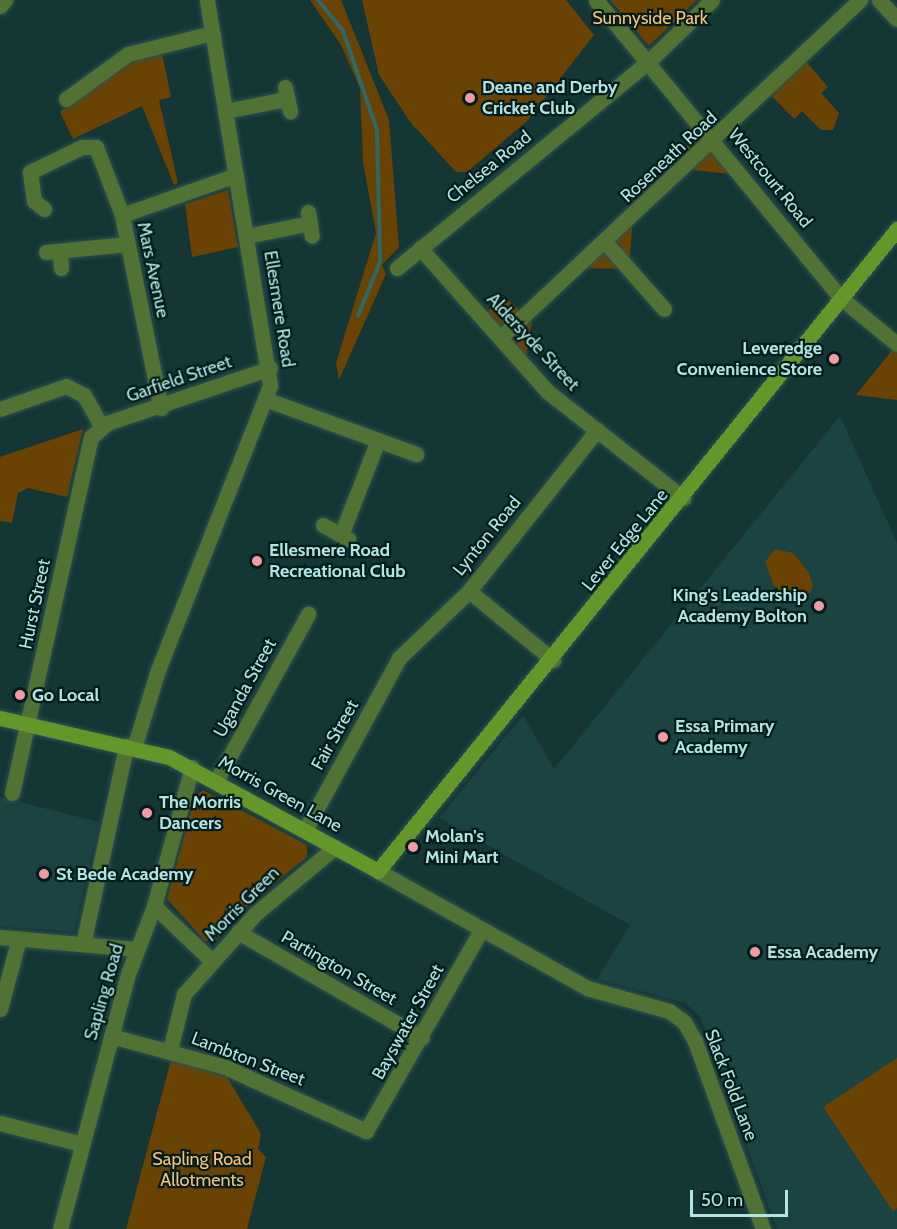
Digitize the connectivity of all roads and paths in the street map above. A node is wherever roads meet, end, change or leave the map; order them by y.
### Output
1 (5, 0) edge
2 (207, 0) edge
3 (596, 0) edge
4 (712, 0) edge
5 (860, 0) edge
6 (879, 0) edge
7 (0, 6) edge
8 (897, 19) edge
9 (212, 33) junction
10 (648, 62) junction
11 (66, 99) dead end
12 (287, 99) dead end
13 (225, 111) junction
14 (714, 141) junction
15 (236, 175) junction
16 (44, 209) dead end
17 (122, 215) junction
18 (310, 224) dead end
19 (897, 229) edge
20 (246, 236) junction
21 (605, 242) junction
22 (128, 244) junction
23 (420, 248) junction
24 (61, 268) dead end
25 (397, 268) dead end
26 (842, 299) junction
27 (664, 309) dead end
28 (500, 338) junction
29 (897, 344) edge
30 (270, 368) junction
31 (265, 399) junction
32 (161, 408) junction
33 (0, 409) edge
34 (101, 426) junction
35 (597, 430) junction
36 (378, 440) junction
37 (416, 454) dead end
38 (683, 498) junction
39 (323, 525) dead end
40 (469, 591) junction
41 (308, 614) dead end
42 (399, 658) joint
43 (553, 660) junction
44 (0, 718) edge
45 (28, 724) junction
46 (130, 747) junction
47 (192, 768) junction
48 (216, 781) junction
49 (12, 793) dead end
50 (305, 830) junction
51 (335, 847) junction
52 (378, 871) junction
53 (154, 906) junction
54 (481, 930) junction
55 (238, 932) junction
56 (0, 937) edge
57 (19, 938) junction
58 (83, 944) junction
59 (136, 949) junction
60 (522, 952) joint
61 (213, 962) junction
62 (0, 1009) edge
63 (111, 1036) junction
64 (422, 1038) junction
65 (170, 1050) junction
66 (0, 1123) edge
67 (366, 1131) joint
68 (82, 1144) junction
69 (60, 1229) edge
70 (763, 1229) edge

1 - 7 street
2 - 9 street, Ellesmere Road
3 - 10 street, Westcourt Road
4 - 10 street, Chelsea Road
5 - 14 street, Roseneath Road
6 - 8 street
9 - 11 street
9 - 13 street, Ellesmere Road
10 - 14 street, Westcourt Road
10 - 23 street, Chelsea Road
12 - 13 street
13 - 15 street, Ellesmere Road
14 - 21 street, Roseneath Road
14 - 26 street, Westcourt Road
15 - 17 street
15 - 20 street, Ellesmere Road
16 - 17 street, Mars Avenue
17 - 22 street, Mars Avenue
18 - 20 street
19 - 26 street, Lever Edge Lane
20 - 30 street, Ellesmere Road
21 - 27 street
21 - 28 street, Roseneath Road
22 - 24 street
22 - 32 street, Mars Avenue
23 - 25 street, Chelsea Road
23 - 28 street, Aldersyde Street
26 - 29 street, Westcourt Road
26 - 38 street, Lever Edge Lane
28 - 35 street, Aldersyde Street
30 - 31 street, Ellesmere Road
30 - 32 street, Garfield Street
31 - 36 street
31 - 46 street, Ellesmere Road
32 - 34 street, Garfield Street
33 - 34 street
34 - 45 street, Hurst Street
35 - 38 street, Aldersyde Street
35 - 40 street, Lynton Road
36 - 37 street
36 - 39 street
38 - 43 street, Lever Edge Lane
40 - 42 street, Lynton Road
40 - 43 street
41 - 48 street, Uganda Street
42 - 50 street, Fair Street
43 - 52 street, Lever Edge Lane
44 - 45 street, Morris Green Lane
45 - 46 street, Morris Green Lane
45 - 49 street, Hurst Street
46 - 47 street, Morris Green Lane
46 - 58 street, Ellesmere Road
47 - 48 street, Morris Green Lane
47 - 53 street, Sapling Road
48 - 50 street, Morris Green Lane
50 - 51 street, Morris Green Lane
51 - 52 street, Morris Green Lane
51 - 55 street, Morris Green
52 - 54 street, Morris Green Lane
53 - 59 street, Sapling Road
53 - 61 street, Morris Green
54 - 60 street, Morris Green Lane
54 - 64 street, Bayswater Street
55 - 61 street, Morris Green
55 - 64 street, Partington Street
56 - 57 street
57 - 58 street
57 - 62 street
58 - 59 street
59 - 63 street, Sapling Road
60 - 70 street, Slack Fold Lane
61 - 65 street
63 - 65 street, Lambton Street
63 - 68 street, Sapling Road
64 - 67 street, Bayswater Street
65 - 67 street, Lambton Street
66 - 68 street
68 - 69 street, Sapling Road

